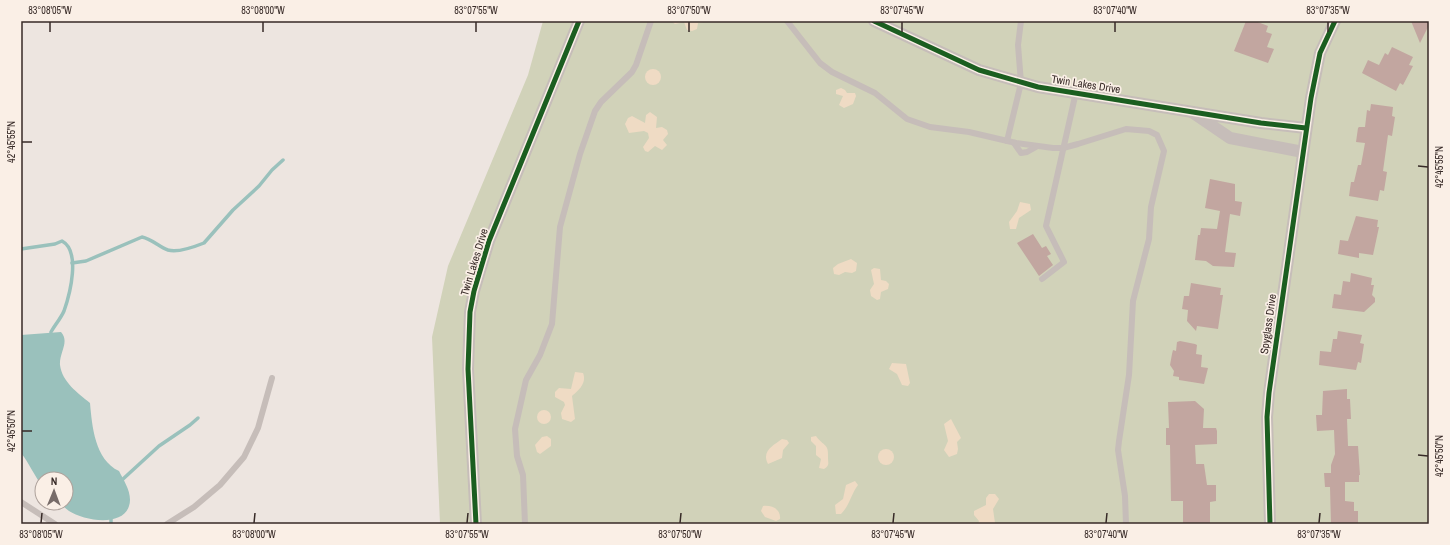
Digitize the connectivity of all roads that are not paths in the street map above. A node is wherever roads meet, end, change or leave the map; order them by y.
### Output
1 (579, 21) edge
2 (651, 21) edge
3 (787, 21) edge
4 (874, 21) edge
5 (1021, 21) edge
6 (1335, 21) edge
7 (1022, 83) junction
8 (1076, 92) junction
9 (1190, 110) junction
10 (1306, 128) junction
11 (1007, 141) junction
12 (1063, 148) junction
13 (1303, 152) junction
14 (1042, 279) dead end
15 (272, 378) dead end
16 (21, 502) edge
17 (55, 524) edge
18 (166, 524) edge
19 (476, 524) edge
20 (525, 524) edge
21 (1126, 524) edge
22 (1270, 524) edge

1 - 19 street, Twin Lakes Drive
2 - 20 lane
3 - 11 lane
4 - 7 street, Twin Lakes Drive
5 - 7 lane
6 - 10 street, Spyglass Drive
7 - 8 street, Twin Lakes Drive
7 - 11 lane
8 - 9 street, Twin Lakes Drive
8 - 12 lane
9 - 10 street, Twin Lakes Drive
9 - 13 street, Twin Lakes Drive
10 - 13 street, Spyglass Drive
11 - 12 lane
12 - 14 lane
12 - 21 lane
13 - 22 street, Spyglass Drive
15 - 18 lane
16 - 17 lane

